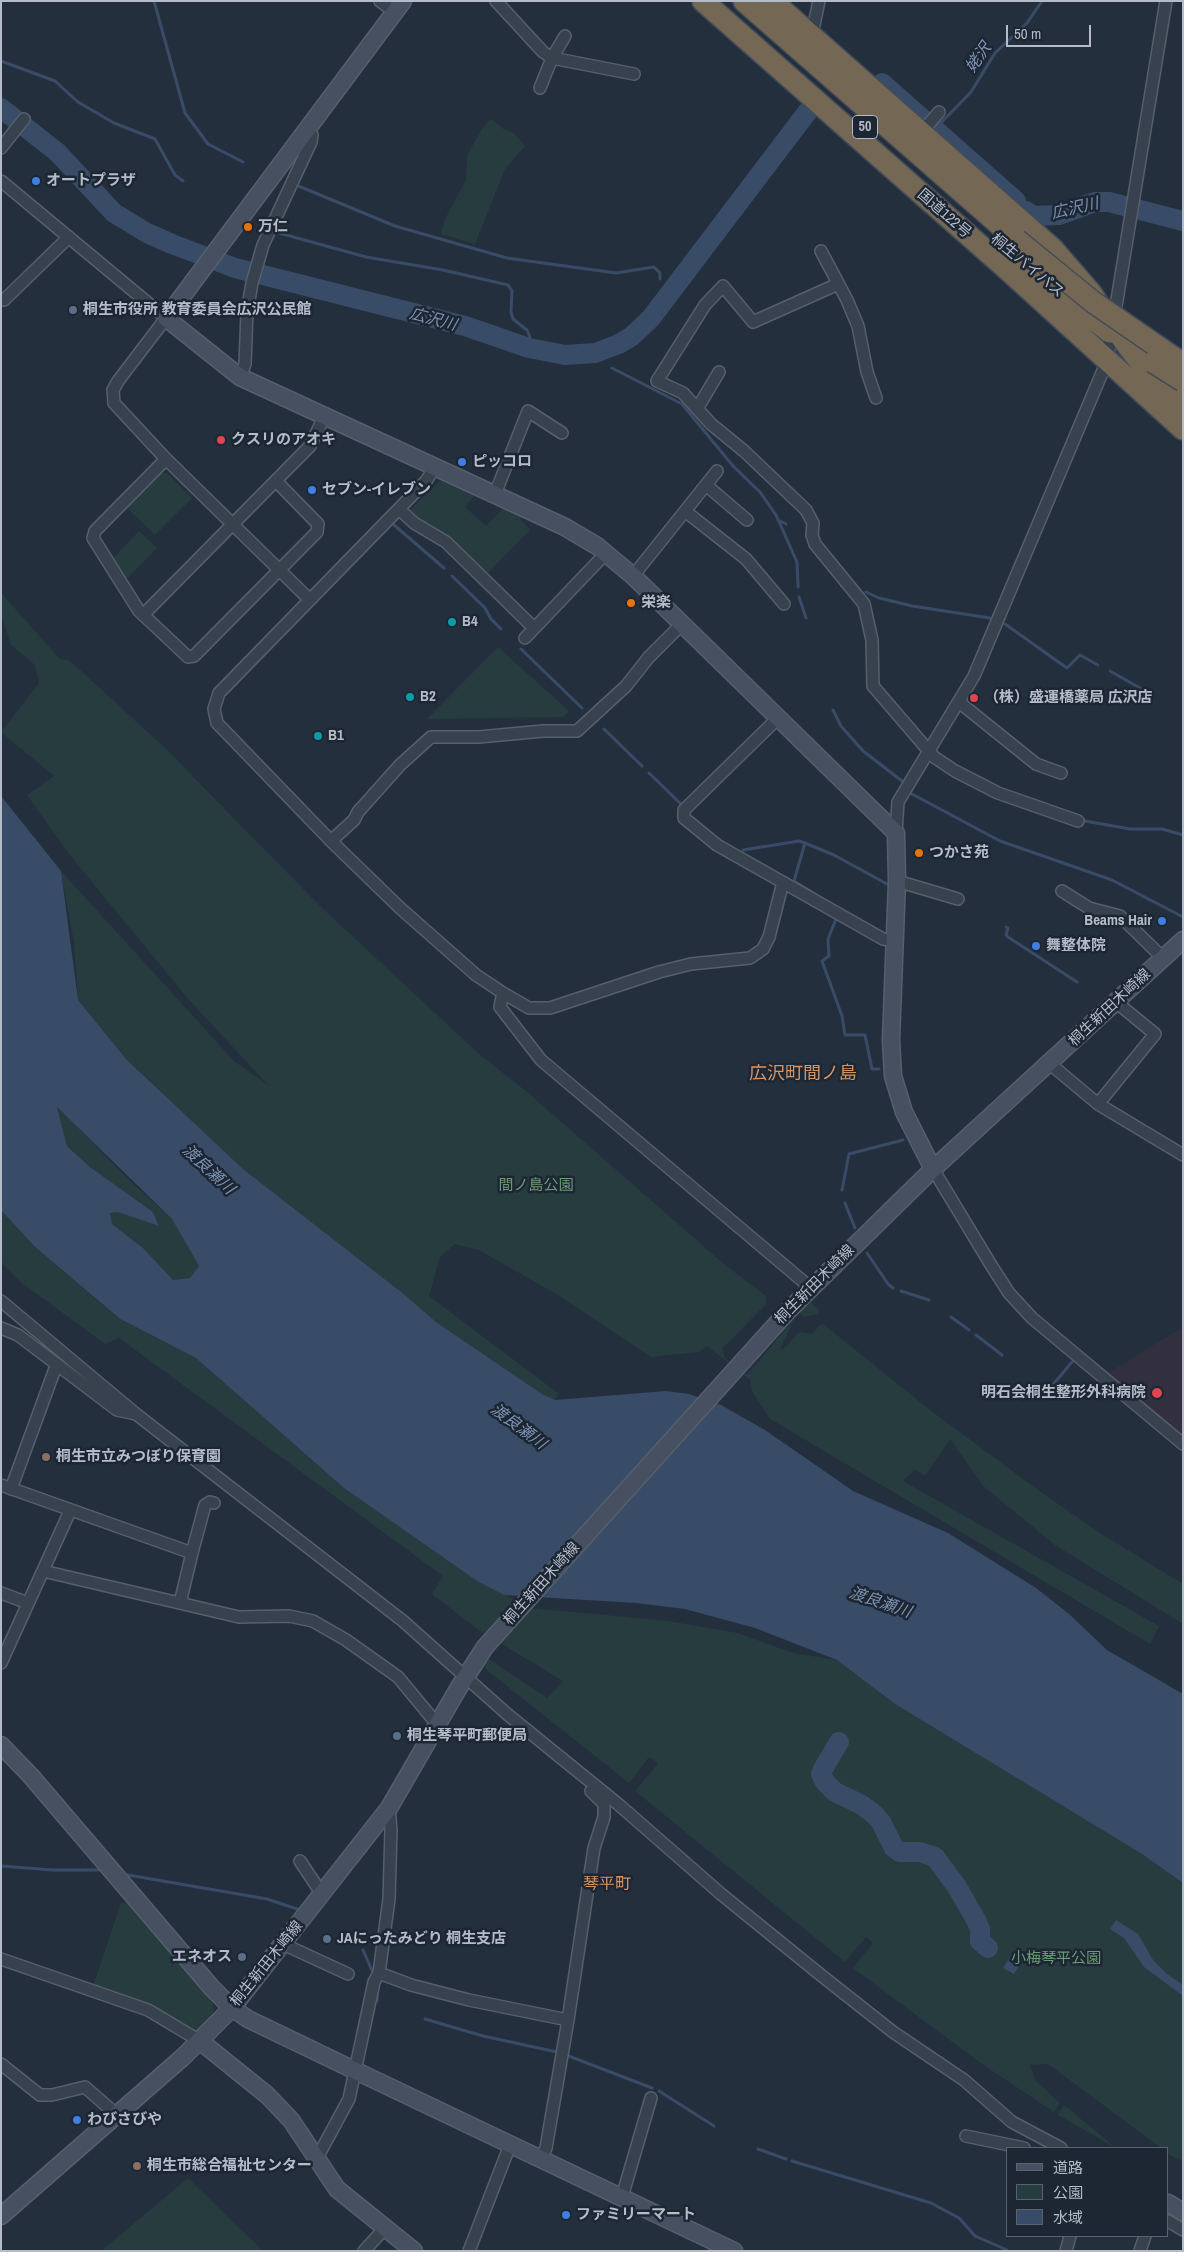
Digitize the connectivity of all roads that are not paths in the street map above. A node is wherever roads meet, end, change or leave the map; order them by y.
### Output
1 (380, 1) edge
2 (496, 1) edge
3 (703, 1) edge
4 (723, 1) edge
5 (744, 1) edge
6 (772, 1) edge
7 (819, 1) edge
8 (1166, 1) edge
9 (399, 7) edge
10 (809, 33) junction
11 (565, 36) dead end
12 (552, 58) junction
13 (634, 74) dead end
14 (540, 88) dead end
15 (939, 112) dead end
16 (24, 119) dead end
17 (308, 127) junction
18 (922, 133) junction
19 (1, 148) edge
20 (1, 181) edge
21 (69, 237) junction
22 (1012, 246) junction
23 (821, 251) dead end
24 (838, 284) junction
25 (4, 300) dead end
26 (166, 318) junction
27 (1112, 325) junction
28 (1183, 352) edge
29 (1107, 361) junction
30 (1183, 364) edge
31 (719, 372) dead end
32 (240, 377) junction
33 (1183, 380) edge
34 (876, 398) dead end
35 (1183, 404) edge
36 (697, 409) junction
37 (325, 415) junction
38 (1181, 427) edge
39 (562, 433) dead end
40 (166, 459) junction
41 (435, 467) junction
42 (717, 471) dead end
43 (276, 481) junction
44 (706, 485) junction
45 (495, 494) junction
46 (399, 509) junction
47 (685, 511) junction
48 (747, 520) dead end
49 (233, 524) junction
50 (606, 553) junction
51 (280, 570) junction
52 (633, 576) junction
53 (310, 600) junction
54 (784, 604) dead end
55 (143, 615) junction
56 (681, 626) junction
57 (534, 628) junction
58 (525, 638) dead end
59 (959, 702) junction
60 (778, 718) junction
61 (929, 751) junction
62 (1061, 773) dead end
63 (1078, 821) dead end
64 (896, 833) junction
65 (331, 841) junction
66 (897, 881) junction
67 (783, 882) junction
68 (1062, 891) dead end
69 (958, 899) dead end
70 (1183, 940) edge
71 (896, 942) junction
72 (1163, 958) junction
73 (503, 993) junction
74 (1116, 1002) junction
75 (1049, 1064) junction
76 (1098, 1104) junction
77 (1183, 1155) edge
78 (933, 1170) junction
79 (811, 1288) junction
80 (1, 1302) edge
81 (1, 1328) edge
82 (56, 1366) junction
83 (136, 1414) junction
84 (1183, 1444) edge
85 (6, 1487) edge
86 (214, 1503) dead end
87 (70, 1511) junction
88 (192, 1553) junction
89 (43, 1571) junction
90 (1, 1593) edge
91 (28, 1603) junction
92 (180, 1603) junction
93 (1, 1663) edge
94 (473, 1666) junction
95 (439, 1723) junction
96 (1, 1745) edge
97 (575, 1768) junction
98 (389, 1808) junction
99 (300, 1861) dead end
100 (322, 1894) junction
101 (283, 1944) junction
102 (1, 1959) edge
103 (378, 1973) junction
104 (348, 1974) dead end
105 (232, 2008) junction
106 (568, 2020) junction
107 (200, 2041) junction
108 (1, 2064) edge
109 (356, 2071) junction
110 (651, 2098) dead end
111 (117, 2115) junction
112 (966, 2136) dead end
113 (1040, 2139) junction
114 (510, 2145) junction
115 (1019, 2147) edge
116 (1030, 2147) edge
117 (1056, 2147) edge
118 (317, 2158) junction
119 (541, 2158) junction
120 (622, 2197) junction
121 (1169, 2204) edge
122 (1183, 2212) edge
123 (1, 2216) edge
124 (1169, 2222) edge
125 (385, 2228) junction
126 (1183, 2230) edge
127 (1070, 2237) edge
128 (1145, 2237) edge
129 (364, 2251) edge
130 (414, 2251) edge
131 (469, 2251) edge
132 (734, 2251) edge
133 (1066, 2251) edge
134 (1140, 2251) edge

1 - 9 street
2 - 12 street
3 - 29 highway, 国道122号 / 50
4 - 22 highway, 桐生バイパス / 50
5 - 22 highway, 桐生バイパス / 50
6 - 10 highway, 50
7 - 10 street
8 - 27 street
9 - 17 street
10 - 18 highway, 50
11 - 12 street
12 - 13 street
12 - 14 street
15 - 18 street
16 - 19 street
17 - 26 street
17 - 32 street
18 - 27 highway, 50
20 - 21 street
21 - 25 street
21 - 26 street
22 - 30 highway, 桐生バイパス / 50, bridge
22 - 33 highway, 桐生バイパス / 50, bridge
23 - 24 street
24 - 34 street
24 - 36 street
26 - 32 street
26 - 40 street
27 - 28 highway
27 - 29 street
27 - 35 highway, 50
27 - 38 highway
29 - 38 highway, 国道122号 / 50
29 - 59 street
31 - 36 street
32 - 37 street
36 - 61 street
37 - 41 street
37 - 43 street
39 - 45 street
40 - 49 street
40 - 55 street
41 - 45 street
41 - 46 street
42 - 44 street
43 - 49 street
43 - 51 street
44 - 47 street
44 - 48 street
45 - 50 street
46 - 53 street
46 - 57 street
47 - 52 street
47 - 54 street
49 - 51 street
49 - 55 street
50 - 52 street
50 - 57 street
51 - 53 street
51 - 55 street
52 - 56 street
53 - 65 street
56 - 60 street
56 - 65 street
57 - 58 street
59 - 61 street
59 - 62 street
60 - 64 street
60 - 67 street
61 - 63 street
61 - 64 street
64 - 66 street
65 - 73 street
66 - 69 street
66 - 71 street
67 - 71 street
67 - 73 street
68 - 72 street
70 - 72 street, 桐生新田木崎線
71 - 78 street
72 - 74 street, 桐生新田木崎線
73 - 79 street
74 - 75 street, 桐生新田木崎線
74 - 76 street
75 - 76 street
75 - 78 street, 桐生新田木崎線
76 - 77 street
78 - 79 street, 桐生新田木崎線
78 - 84 street
79 - 94 street, 桐生新田木崎線
80 - 83 street
81 - 82 street
82 - 83 street
82 - 85 street
83 - 94 street
85 - 87 street
86 - 88 street
87 - 88 street
87 - 89 street
88 - 92 street
89 - 91 street
89 - 92 street
90 - 91 street
91 - 93 street
92 - 95 street
94 - 95 street, 桐生新田木崎線
94 - 97 street
95 - 98 street, 桐生新田木崎線
96 - 105 street
97 - 106 street
97 - 113 street
98 - 100 street, 桐生新田木崎線
98 - 103 street
99 - 100 street
100 - 101 street, 桐生新田木崎線
101 - 104 street
101 - 105 street, 桐生新田木崎線
102 - 107 street
103 - 106 street
103 - 109 street
105 - 107 street, 桐生新田木崎線
105 - 109 street
106 - 119 street
107 - 111 street, 桐生新田木崎線
107 - 118 street
108 - 111 street
109 - 114 street
109 - 118 street
110 - 120 street
111 - 123 street, 桐生新田木崎線
112 - 115 street
113 - 116 street
113 - 117 street
114 - 119 street
114 - 131 street
118 - 125 street
119 - 120 street
120 - 132 street
121 - 122 street
124 - 126 street
125 - 129 street
125 - 130 street
127 - 133 street
128 - 134 street

